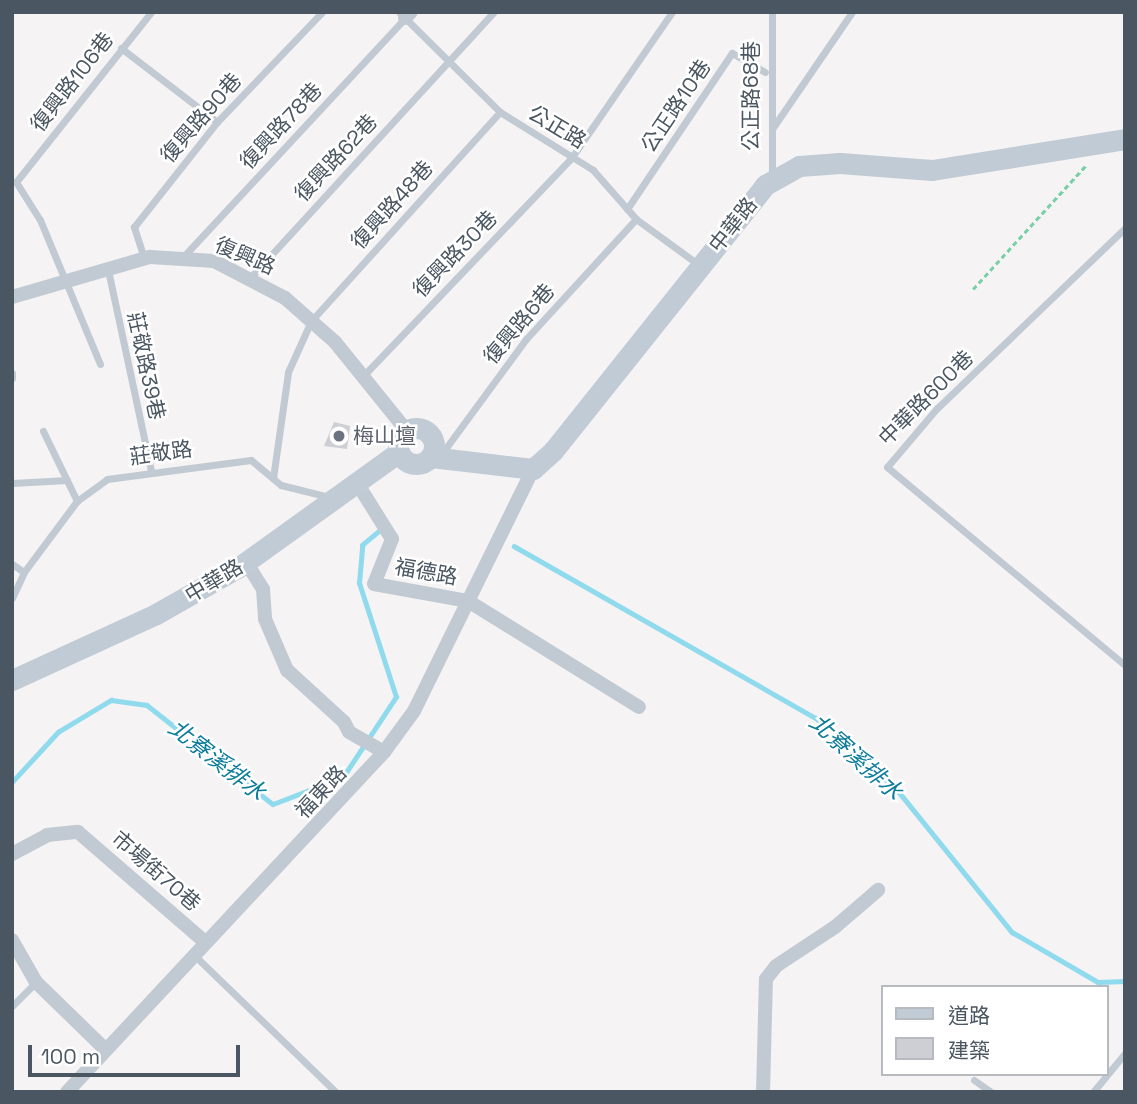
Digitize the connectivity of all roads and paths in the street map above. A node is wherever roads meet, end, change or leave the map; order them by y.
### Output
1 (151, 12) edge
2 (322, 12) edge
3 (494, 12) edge
4 (672, 12) edge
5 (772, 12) edge
6 (852, 12) edge
7 (405, 14) edge
8 (121, 48) junction
9 (449, 62) junction
10 (765, 72) dead end
11 (500, 112) junction
12 (217, 122) junction
13 (772, 129) junction
14 (1125, 139) edge
15 (1086, 146) junction
16 (572, 157) junction
17 (772, 179) junction
18 (627, 209) junction
19 (636, 219) junction
20 (1125, 228) edge
21 (183, 257) junction
22 (144, 259) junction
23 (700, 266) junction
24 (108, 269) junction
25 (250, 278) junction
26 (67, 281) junction
27 (973, 289) dead end
28 (12, 297) edge
29 (311, 321) junction
30 (100, 364) dead end
31 (364, 374) junction
32 (407, 430) junction
33 (43, 431) dead end
34 (399, 452) junction
35 (434, 458) junction
36 (533, 469) junction
37 (151, 471) junction
38 (273, 478) junction
39 (67, 480) junction
40 (12, 483) edge
41 (357, 483) junction
42 (334, 499) junction
43 (77, 501) junction
44 (246, 562) junction
45 (12, 564) edge
46 (24, 572) junction
47 (12, 598) edge
48 (468, 601) junction
49 (1125, 665) edge
50 (12, 680) edge
51 (639, 707) dead end
52 (372, 745) junction
53 (12, 853) edge
54 (878, 890) dead end
55 (12, 940) edge
56 (206, 943) junction
57 (195, 955) junction
58 (36, 982) junction
59 (12, 1006) edge
60 (105, 1049) junction
61 (1125, 1053) edge
62 (1109, 1072) edge
63 (1106, 1076) edge
64 (974, 1080) dead end
65 (67, 1092) edge
66 (336, 1092) edge
67 (763, 1092) edge
68 (991, 1092) edge
69 (1093, 1092) edge

1 - 8 lane, 復興路106巷
2 - 12 lane, 復興路90巷
3 - 9 lane, 復興路62巷
4 - 16 lane, 復興路30巷
5 - 13 lane, 公正路68巷
6 - 13 lane
7 - 9 lane, 公正路
7 - 21 lane, 復興路78巷
8 - 12 lane
8 - 26 lane, 復興路106巷
9 - 11 lane, 公正路
9 - 25 lane, 復興路62巷
10 - 18 lane, 公正路10巷
11 - 16 lane, 公正路
11 - 29 lane, 復興路48巷
12 - 22 lane, 復興路90巷
13 - 17 lane, 公正路68巷
14 - 15 street, 中華路
15 - 17 street, 中華路
15 - 27 path
16 - 18 lane, 公正路
16 - 31 lane, 復興路30巷
17 - 23 street, 中華路
18 - 19 lane, 公正路
19 - 23 lane, 公正路
19 - 35 lane, 復興路6巷
20 - 49 lane, 中華路600巷
21 - 22 street, 復興路
21 - 25 street, 復興路
22 - 24 street, 復興路
23 - 36 street, 中華路
24 - 26 street, 復興路
24 - 37 lane, 莊敬路39巷
25 - 29 street, 復興路
26 - 28 street, 復興路
26 - 30 lane, 復興路106巷
29 - 31 street, 復興路
29 - 38 lane, 復興路48巷
31 - 32 street, 復興路
32 - 34 street
32 - 35 street
33 - 39 lane
34 - 35 street
34 - 41 street, 中華路
35 - 36 street
36 - 48 street, 福東路
37 - 38 lane, 莊敬路
37 - 43 lane, 莊敬路
38 - 42 lane, 莊敬路
39 - 40 lane
39 - 43 lane
41 - 42 street, 中華路
41 - 48 street, 福德路
42 - 44 street, 中華路
43 - 46 lane, 莊敬路
44 - 50 street, 中華路
44 - 52 street
45 - 46 lane
46 - 47 lane, 莊敬路
48 - 51 street, 福德路
48 - 52 street, 福東路
52 - 56 street, 福東路
53 - 56 street, 市場街70巷
54 - 67 street
55 - 58 street
56 - 57 street, 福東路
57 - 60 street, 福東路
57 - 66 lane
58 - 59 lane
58 - 60 street
60 - 65 street, 福東路
61 - 62 lane
63 - 69 lane
64 - 68 lane

